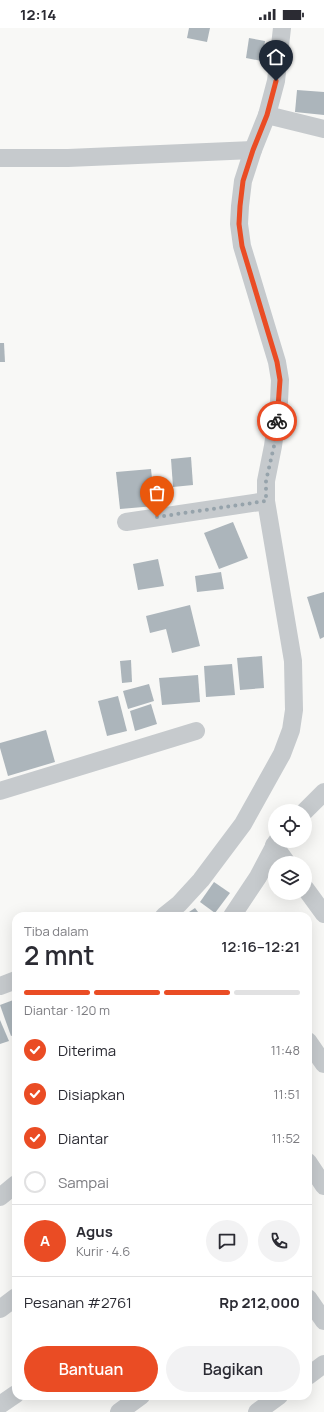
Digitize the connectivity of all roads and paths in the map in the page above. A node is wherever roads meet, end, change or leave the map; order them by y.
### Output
1 (282, 28) edge
2 (267, 115) junction
3 (324, 128) edge
4 (253, 150) junction
5 (0, 158) edge
6 (266, 501) junction
7 (126, 522) dead end
8 (196, 731) dead end
9 (0, 791) edge
10 (324, 792) edge
11 (312, 805) edge
12 (273, 848) edge
13 (312, 898) edge
14 (169, 912) edge
15 (235, 912) edge
16 (324, 914) edge
17 (12, 982) edge
18 (0, 986) edge
19 (312, 1047) edge
20 (324, 1064) edge
21 (312, 1168) edge
22 (324, 1186) edge
23 (12, 1187) edge
24 (0, 1197) edge
25 (12, 1300) edge
26 (312, 1304) edge
27 (0, 1309) edge
28 (324, 1321) edge
29 (324, 1364) edge
30 (312, 1373) edge
31 (12, 1397) edge
32 (136, 1400) edge
33 (274, 1400) edge
34 (0, 1406) edge
35 (119, 1412) edge
36 (257, 1412) edge

1 - 2 street
2 - 3 street
2 - 4 street
4 - 5 street
4 - 6 street
6 - 7 street
6 - 14 street
8 - 9 street
10 - 11 street
12 - 15 street
13 - 16 street
17 - 18 street
19 - 20 street
21 - 22 street
23 - 24 street
25 - 27 street
26 - 28 street
29 - 30 street
31 - 34 street
32 - 35 street
33 - 36 street

